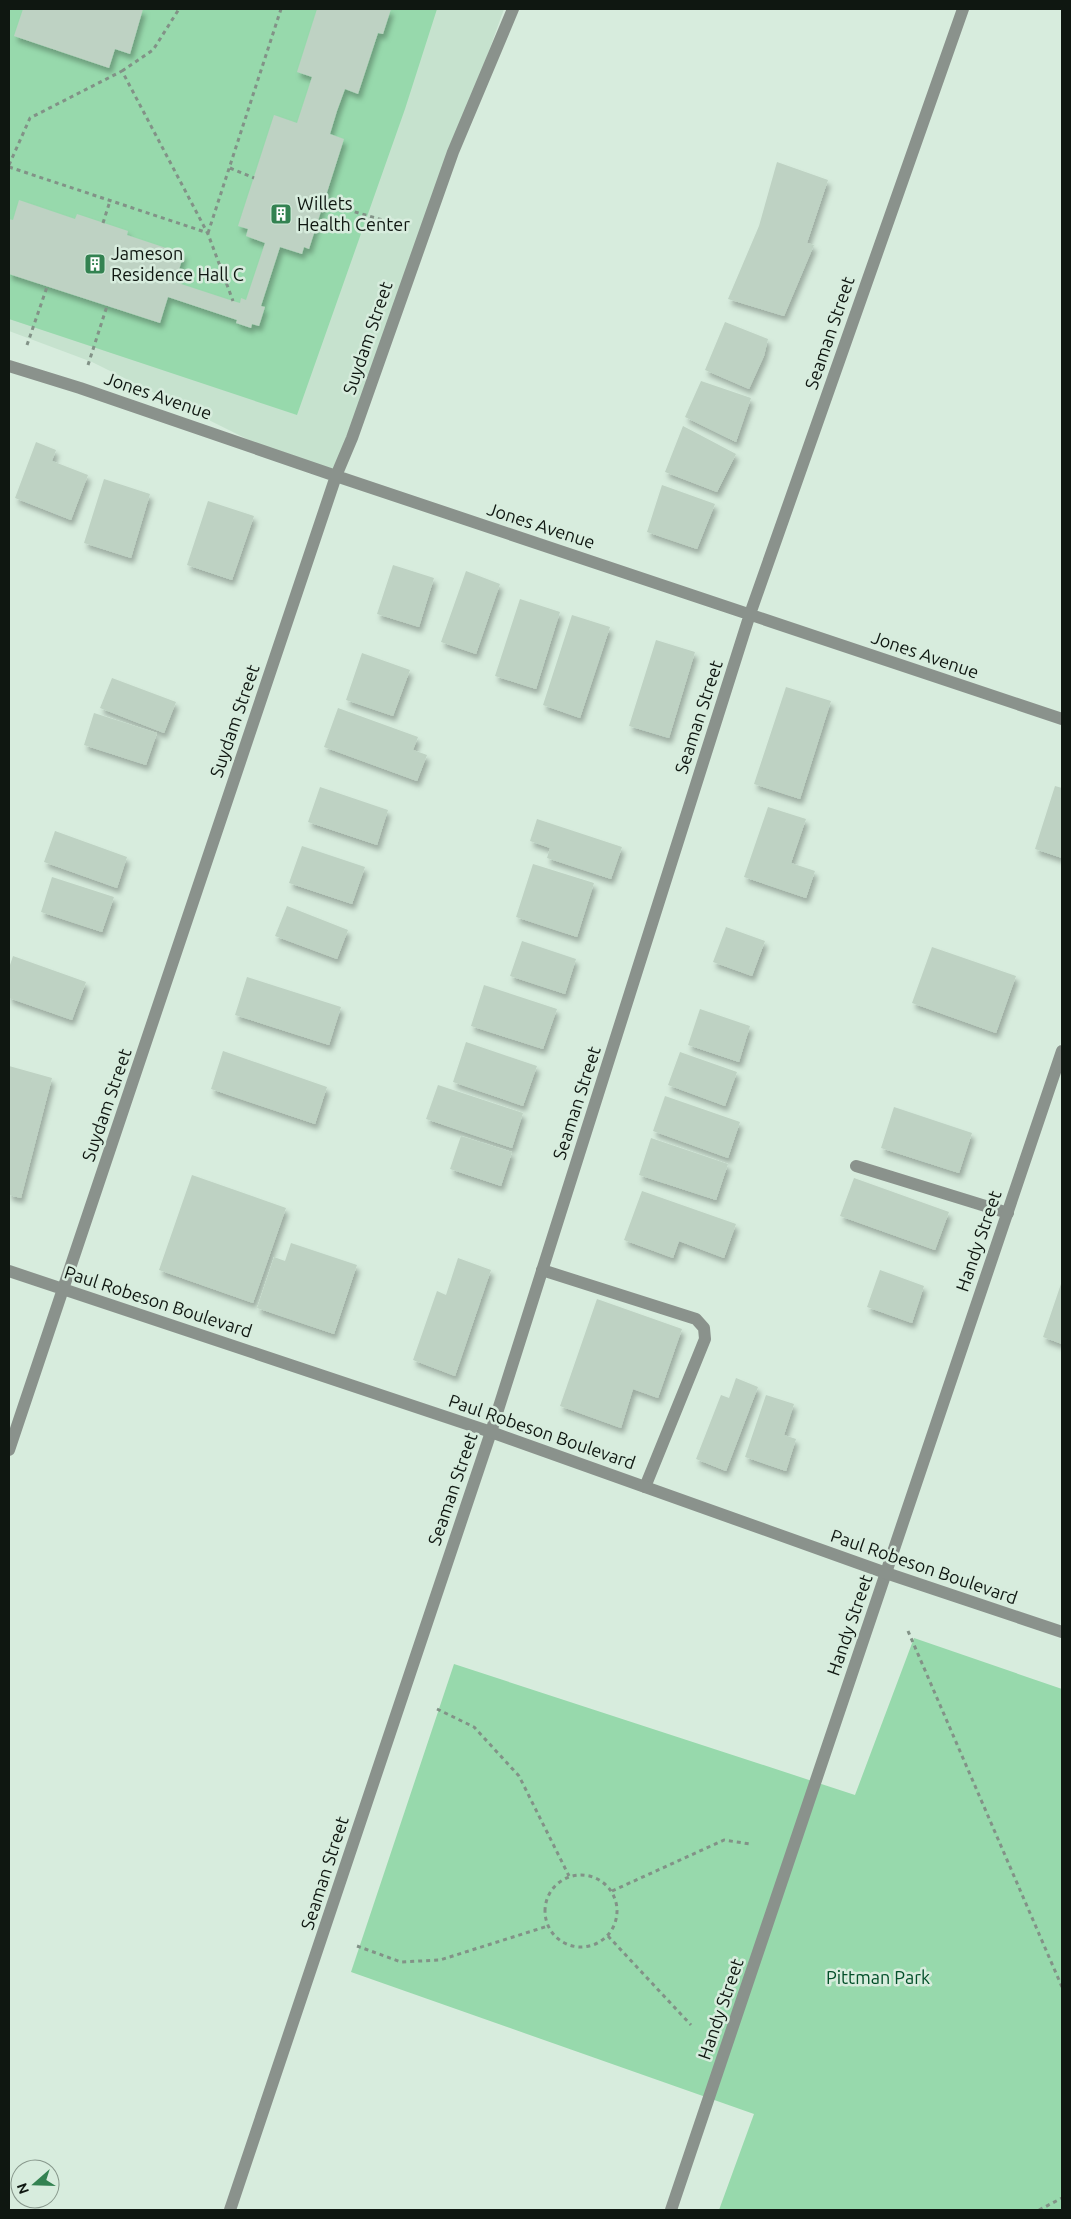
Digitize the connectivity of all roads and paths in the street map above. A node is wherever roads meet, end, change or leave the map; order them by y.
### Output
1 (179, 9) edge
2 (281, 9) edge
3 (513, 9) edge
4 (963, 9) edge
5 (122, 71) junction
6 (9, 166) edge
7 (230, 168) junction
8 (254, 178) dead end
9 (110, 201) junction
10 (324, 202) dead end
11 (103, 223) dead end
12 (424, 231) junction
13 (208, 234) junction
14 (47, 286) dead end
15 (233, 301) dead end
16 (107, 306) dead end
17 (14, 368) edge
18 (80, 388) junction
19 (336, 476) junction
20 (750, 614) junction
21 (1062, 719) edge
22 (1062, 1051) edge
23 (856, 1166) dead end
24 (1008, 1213) junction
25 (542, 1270) junction
26 (9, 1271) edge
27 (63, 1289) junction
28 (491, 1432) junction
29 (9, 1450) edge
30 (645, 1487) junction
31 (886, 1573) junction
32 (908, 1631) dead end
33 (1062, 1632) edge
34 (437, 1709) dead end
35 (750, 1844) dead end
36 (569, 1876) junction
37 (612, 1891) junction
38 (548, 1926) junction
39 (607, 1935) junction
40 (357, 1946) dead end
41 (1062, 1987) edge
42 (691, 2025) dead end
43 (1062, 2198) edge
44 (230, 2210) edge
45 (671, 2210) edge
46 (1039, 2210) edge

1 - 5 path
2 - 7 path
3 - 12 street, Suydam Street
4 - 20 street, Seaman Street
5 - 6 path
5 - 13 path
6 - 9 path
7 - 8 path
7 - 13 path
9 - 11 path
9 - 13 path
10 - 12 path
12 - 19 street, Suydam Street
13 - 15 path
14 - 17 path
16 - 18 path
17 - 18 street, Jones Avenue
18 - 19 street, Jones Avenue
19 - 20 street, Jones Avenue
19 - 27 street, Suydam Street
20 - 21 street, Jones Avenue
20 - 25 street, Seaman Street
22 - 24 street, Handy Street
23 - 24 street
24 - 31 street, Handy Street
25 - 28 street, Seaman Street
25 - 30 street
26 - 27 street, Paul Robeson Boulevard
27 - 28 street, Paul Robeson Boulevard
27 - 29 street, Suydam Street
28 - 30 street, Paul Robeson Boulevard
28 - 44 street, Seaman Street
30 - 31 street, Paul Robeson Boulevard
31 - 33 street, Paul Robeson Boulevard
31 - 45 street, Handy Street
32 - 41 path
34 - 36 path
35 - 37 path
36 - 37 path
36 - 38 path
37 - 39 path
38 - 39 path
38 - 40 path
39 - 42 path
43 - 46 path

